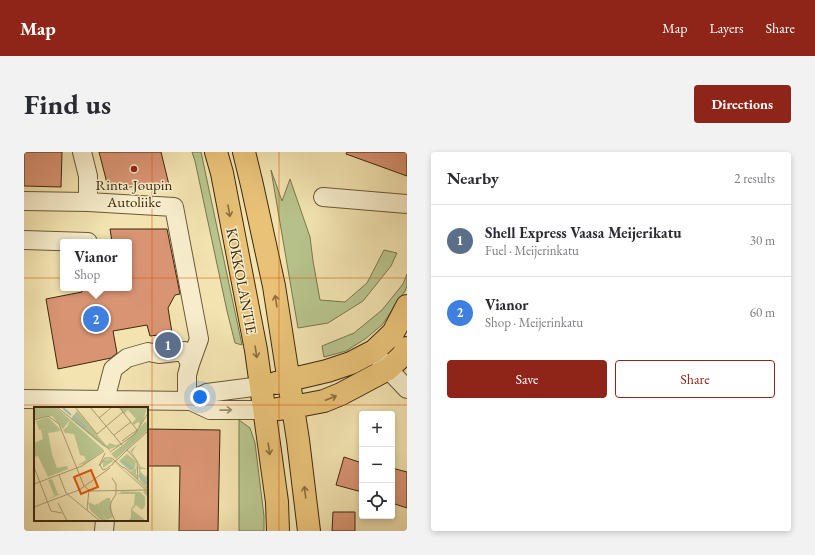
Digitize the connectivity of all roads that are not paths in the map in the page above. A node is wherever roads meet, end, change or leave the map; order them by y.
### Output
1 (82, 152) edge
2 (216, 152) edge
3 (244, 152) edge
4 (323, 197) dead end
5 (24, 201) edge
6 (88, 202) junction
7 (407, 204) edge
8 (24, 240) edge
9 (60, 241) edge
10 (407, 306) edge
11 (407, 348) edge
12 (374, 351) junction
13 (190, 364) junction
14 (388, 369) junction
15 (289, 381) junction
16 (261, 386) junction
17 (407, 389) edge
18 (24, 399) edge
19 (189, 401) junction
20 (106, 402) edge
21 (293, 407) junction
22 (264, 410) junction
23 (105, 521) edge
24 (104, 531) edge
25 (278, 531) edge
26 (309, 531) edge

1 - 6 street
2 -> 16 main road, KOKKOLANTIE
15 -> 3 main road, KOKKOLANTIE
4 - 7 street
5 - 6 street
6 - 13 street
8 - 9 street
10 - 12 main road
11 - 14 main road
12 - 14 street
12 - 15 main road
13 - 19 street
13 - 20 street
14 - 17 street
21 -> 14 main road
15 - 16 main road
15 - 21 main road, KOKKOLANTIE
16 - 19 street
16 - 22 main road, KOKKOLANTIE
18 - 20 street
19 - 20 street
19 -> 22 street
21 - 22 main road
26 -> 21 main road, KOKKOLANTIE
22 -> 25 main road, KOKKOLANTIE
23 - 24 street

